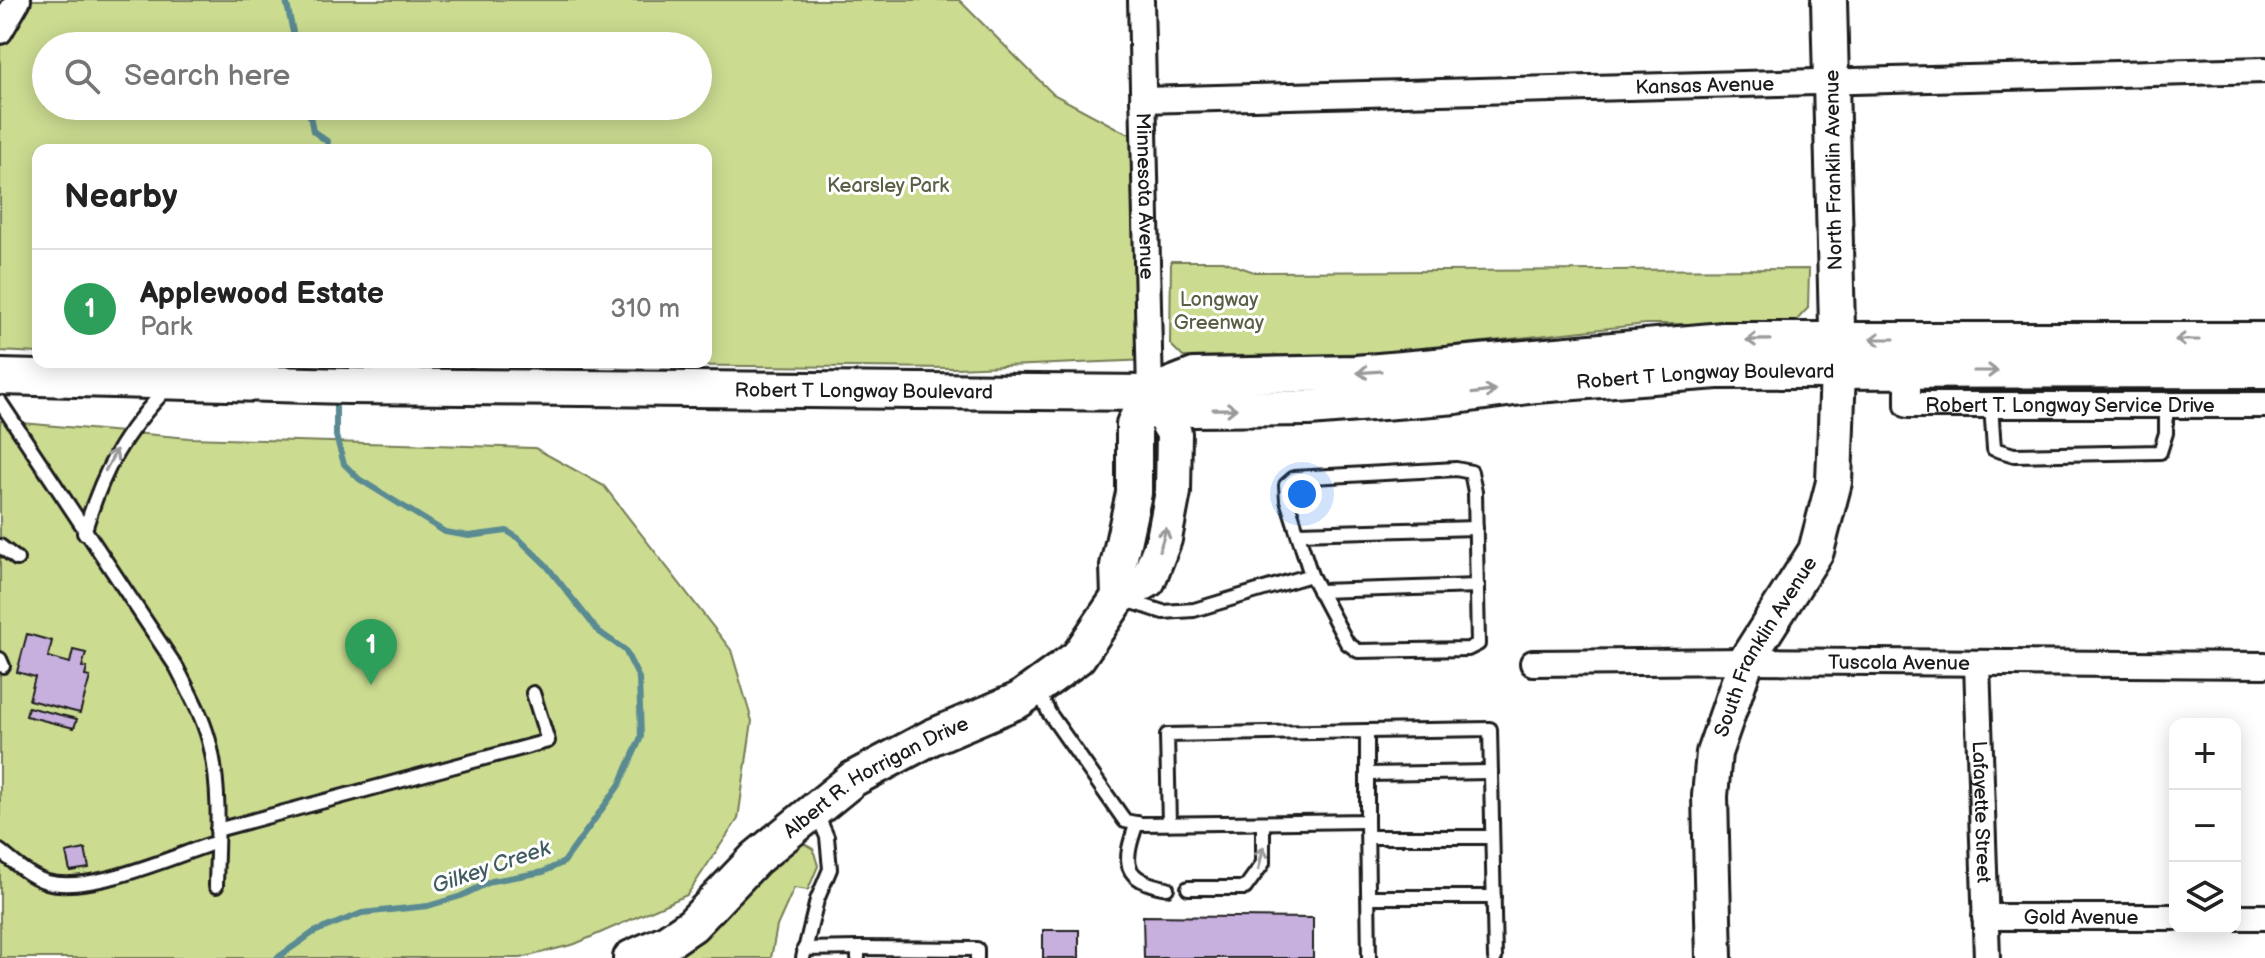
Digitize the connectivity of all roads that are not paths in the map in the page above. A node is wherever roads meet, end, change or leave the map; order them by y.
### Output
1 (18, 0) edge
2 (1141, 0) edge
3 (1829, 0) edge
4 (0, 31) edge
5 (2265, 70) edge
6 (1831, 79) junction
7 (1143, 100) junction
8 (2265, 340) edge
9 (1837, 354) junction
10 (2265, 370) edge
11 (1908, 371) junction
12 (0, 377) edge
13 (173, 383) junction
14 (1150, 393) junction
15 (0, 402) edge
16 (1991, 405) junction
17 (2166, 405) junction
18 (2265, 405) edge
19 (1476, 528) junction
20 (84, 533) junction
21 (1298, 533) junction
22 (0, 546) edge
23 (17, 559) dead end
24 (1311, 575) junction
25 (1478, 586) junction
26 (1319, 591) junction
27 (1119, 597) junction
28 (1746, 661) junction
29 (1533, 663) dead end
30 (1977, 664) junction
31 (2265, 665) edge
32 (1037, 688) junction
33 (533, 693) dead end
34 (1367, 731) junction
35 (1491, 772) junction
36 (1367, 774) junction
37 (815, 809) junction
38 (1367, 821) junction
39 (1137, 823) junction
40 (1263, 823) junction
41 (1169, 824) junction
42 (217, 836) junction
43 (1368, 837) junction
44 (1492, 837) junction
45 (0, 851) edge
46 (216, 886) dead end
47 (1167, 888) dead end
48 (1188, 888) dead end
49 (1369, 897) junction
50 (1494, 897) junction
51 (1985, 917) junction
52 (2169, 917) edge
53 (2241, 917) edge
54 (2265, 917) edge
55 (804, 953) edge
56 (858, 953) edge
57 (631, 958) edge
58 (977, 958) edge
59 (1369, 958) edge
60 (1495, 958) edge
61 (1714, 958) edge
62 (1987, 958) edge

1 - 4 street
2 - 7 street, Minnesota Avenue
3 - 6 street, North Franklin Avenue
5 - 6 street, Kansas Avenue
6 - 7 street, Kansas Avenue
6 - 9 street, North Franklin Avenue
7 - 14 street, Minnesota Avenue
8 -> 9 street, Robert T Longway Boulevard
9 - 11 street, Robert T Longway Boulevard
9 - 14 street, Robert T Longway Boulevard
9 - 28 street, South Franklin Avenue
11 -> 10 street, Robert T Longway Boulevard
11 - 16 street, Robert T. Longway Service Drive
12 - 13 street, Robert T Longway Boulevard
13 - 14 street, Robert T Longway Boulevard
20 -> 13 lane
14 - 27 street, Albert R. Horrigan Drive
15 - 20 lane
16 - 17 street, Robert T. Longway Service Drive
16 - 17 lane
17 - 18 street, Robert T. Longway Service Drive
19 - 21 lane
19 - 21 lane
19 - 25 lane
20 - 42 lane
21 - 24 lane
22 - 23 lane
24 - 26 lane
24 - 27 lane
25 - 26 lane
25 - 26 lane
27 - 32 street, Albert R. Horrigan Drive
28 - 29 street, Tuscola Avenue
28 - 30 street, Tuscola Avenue
28 - 61 street, South Franklin Avenue
30 - 31 street, Tuscola Avenue
30 - 51 street, Lafayette Street
32 - 37 street, Albert R. Horrigan Drive
32 - 39 lane
33 - 42 lane
34 - 35 lane
34 - 36 lane
34 - 41 lane
35 - 36 lane
35 - 44 lane
36 - 38 lane
37 - 55 lane
37 - 57 street, Albert R. Horrigan Drive
38 - 40 lane
38 - 43 lane
39 - 41 lane
39 - 47 lane
40 - 41 lane
48 -> 40 lane
42 - 45 lane
42 - 46 lane
43 - 44 lane
43 - 49 lane
44 - 50 lane
49 - 50 lane
49 - 59 lane
50 - 60 lane
51 - 52 street, Gold Avenue
51 - 62 street, Lafayette Street
53 - 54 street
55 - 56 lane
56 - 58 lane

